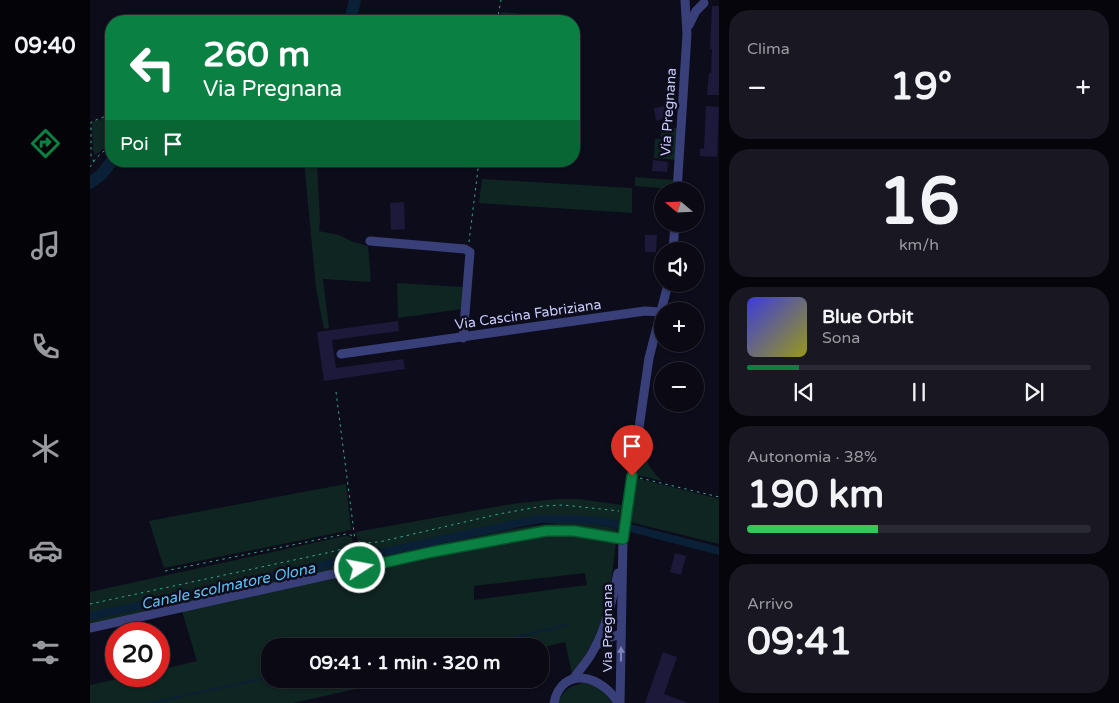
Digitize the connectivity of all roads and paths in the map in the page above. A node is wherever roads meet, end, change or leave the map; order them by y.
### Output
1 (501, 0) edge
2 (687, 0) edge
3 (706, 1) edge
4 (498, 15) edge
5 (686, 34) junction
6 (105, 116) edge
7 (105, 151) edge
8 (94, 162) junction
9 (90, 167) edge
10 (478, 167) edge
11 (678, 182) edge
12 (370, 241) dead end
13 (470, 252) junction
14 (654, 312) edge
15 (463, 338) junction
16 (654, 339) edge
17 (341, 354) dead end
18 (336, 392) dead end
19 (632, 476) junction
20 (719, 497) edge
21 (626, 515) junction
22 (354, 536) junction
23 (623, 537) junction
24 (354, 547) joint
25 (622, 553) junction
26 (360, 568) junction
27 (165, 571) dead end
28 (90, 604) edge
29 (90, 628) edge
30 (621, 634) junction
31 (596, 645) junction
32 (573, 679) junction
33 (554, 703) edge
34 (619, 703) edge

1 - 4 path
2 - 3 street
2 - 5 street, Via Pregnana
3 - 5 street, Via Pregnana
5 - 11 street, Via Pregnana
6 - 8 path
7 - 8 path
8 - 9 path
10 - 13 path
12 - 13 street
13 - 15 street
14 - 15 street, Via Cascina Fabriziana
15 - 17 street, Via Cascina Fabriziana
16 - 19 street, Via Pregnana
18 - 22 path
19 - 20 path
19 - 21 street, Via Pregnana
21 - 22 path
21 - 23 street, Via Pregnana
22 - 27 path
23 - 25 street, Via Pregnana
23 - 26 street
24 - 26 street
24 - 28 path
25 - 30 street, Via Pregnana
25 - 31 street, Via Pregnana
26 - 29 street
30 - 31 street
34 -> 30 street, Via Pregnana
31 - 32 street, Via Pregnana
32 - 33 street, Via Pregnana
32 - 34 street

